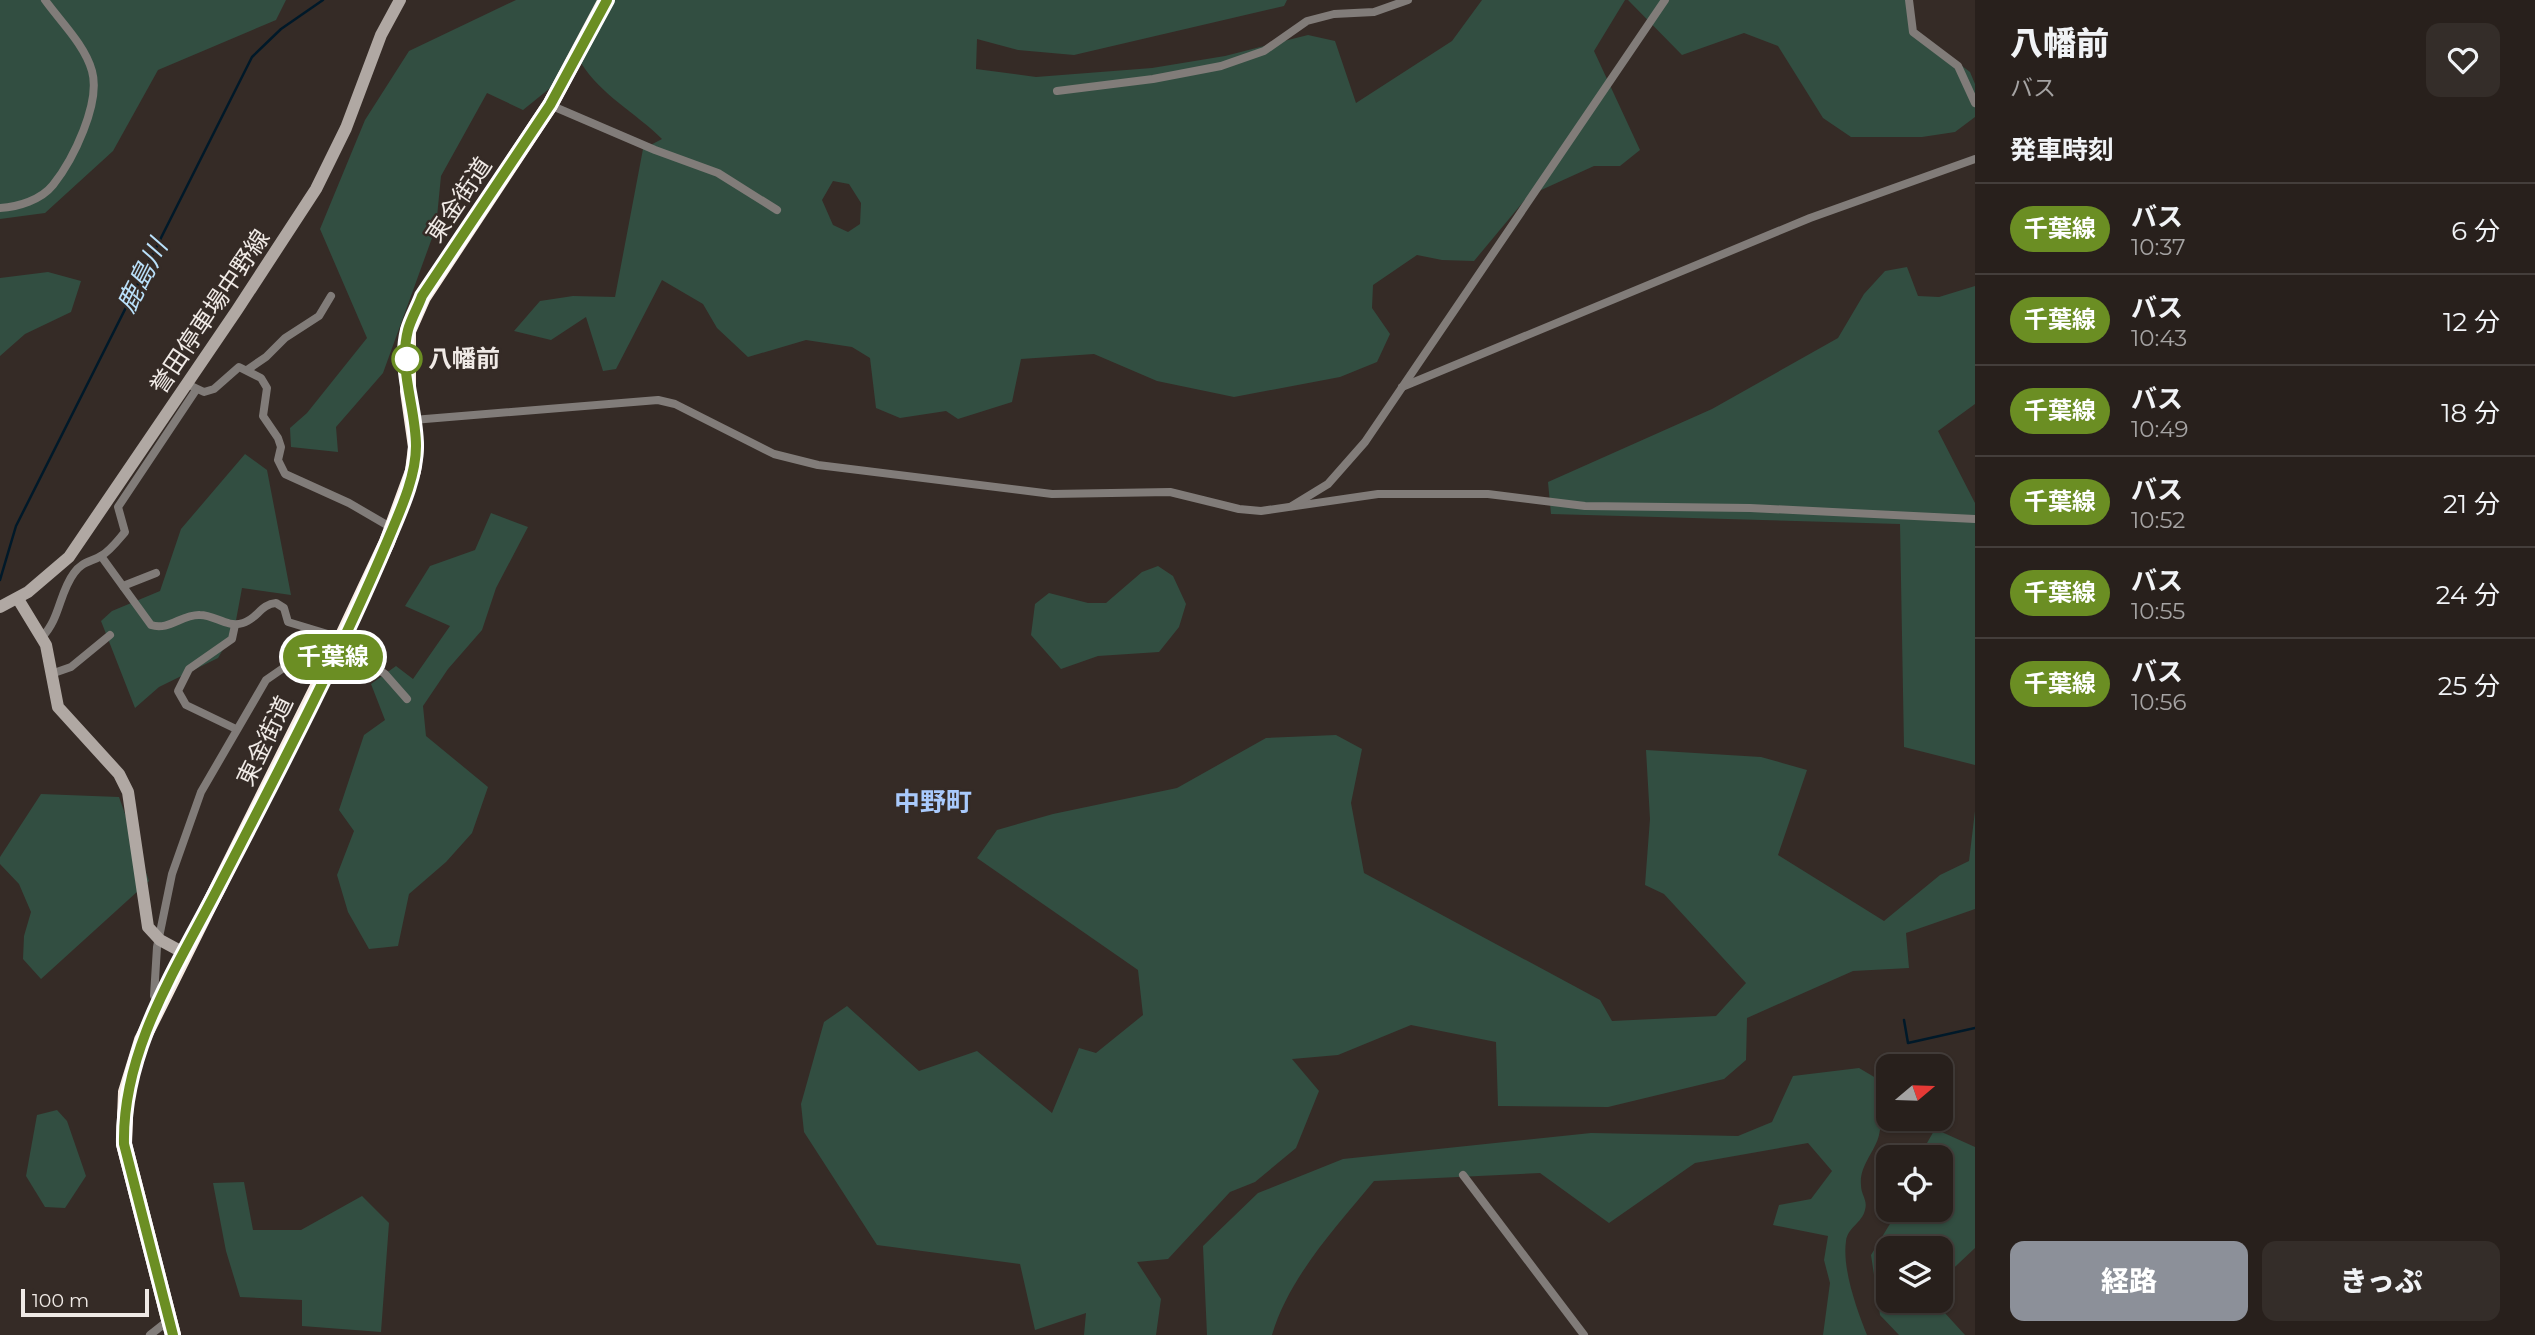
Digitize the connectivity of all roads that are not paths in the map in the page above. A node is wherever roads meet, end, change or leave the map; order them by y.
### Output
1 (45, 0) edge
2 (400, 0) edge
3 (606, 0) edge
4 (1408, 0) edge
5 (1665, 0) edge
6 (1909, 0) edge
7 (1057, 91) dead end
8 (1975, 103) edge
9 (550, 105) junction
10 (1975, 159) edge
11 (0, 208) edge
12 (777, 210) dead end
13 (331, 296) dead end
14 (247, 370) junction
15 (192, 387) junction
16 (1402, 387) junction
17 (413, 420) junction
18 (1286, 509) junction
19 (1975, 519) edge
20 (392, 528) junction
21 (101, 556) junction
22 (75, 561) junction
23 (156, 573) dead end
24 (123, 586) junction
25 (18, 599) junction
26 (1, 607) edge
27 (235, 625) junction
28 (110, 635) dead end
29 (42, 637) junction
30 (336, 638) junction
31 (51, 674) junction
32 (407, 699) dead end
33 (236, 729) junction
34 (160, 940) junction
35 (184, 953) junction
36 (160, 1002) junction
37 (1463, 1175) dead end
38 (171, 1328) edge
39 (150, 1335) edge
40 (1584, 1335) edge

1 - 11 street
2 - 15 main road, 誉田停車場中野線
3 - 9 highway, 東金街道
4 - 7 street
5 - 16 street
6 - 8 street
9 - 12 street
9 - 17 highway, 東金街道
10 - 16 street
13 - 14 street
14 - 15 street
14 - 20 street
15 - 21 street
15 - 22 main road, 誉田停車場中野線
16 - 18 street
17 - 18 street
17 - 20 highway, 東金街道
18 - 19 street
20 - 30 highway, 東金街道
21 - 22 street
21 - 24 street
22 - 25 main road, 誉田停車場中野線
22 - 29 street
23 - 24 street
24 - 27 street
25 - 26 main road, 誉田停車場中野線
25 - 29 main road
27 - 30 street
27 - 33 street
28 - 31 street
29 - 31 main road
30 - 32 street
30 - 33 street
30 - 35 highway, 東金街道
31 - 34 main road
33 - 34 street
34 - 35 main road
34 - 36 street
35 - 36 highway, 東金街道
36 - 38 highway, 東金街道
37 - 40 street
38 - 39 street

